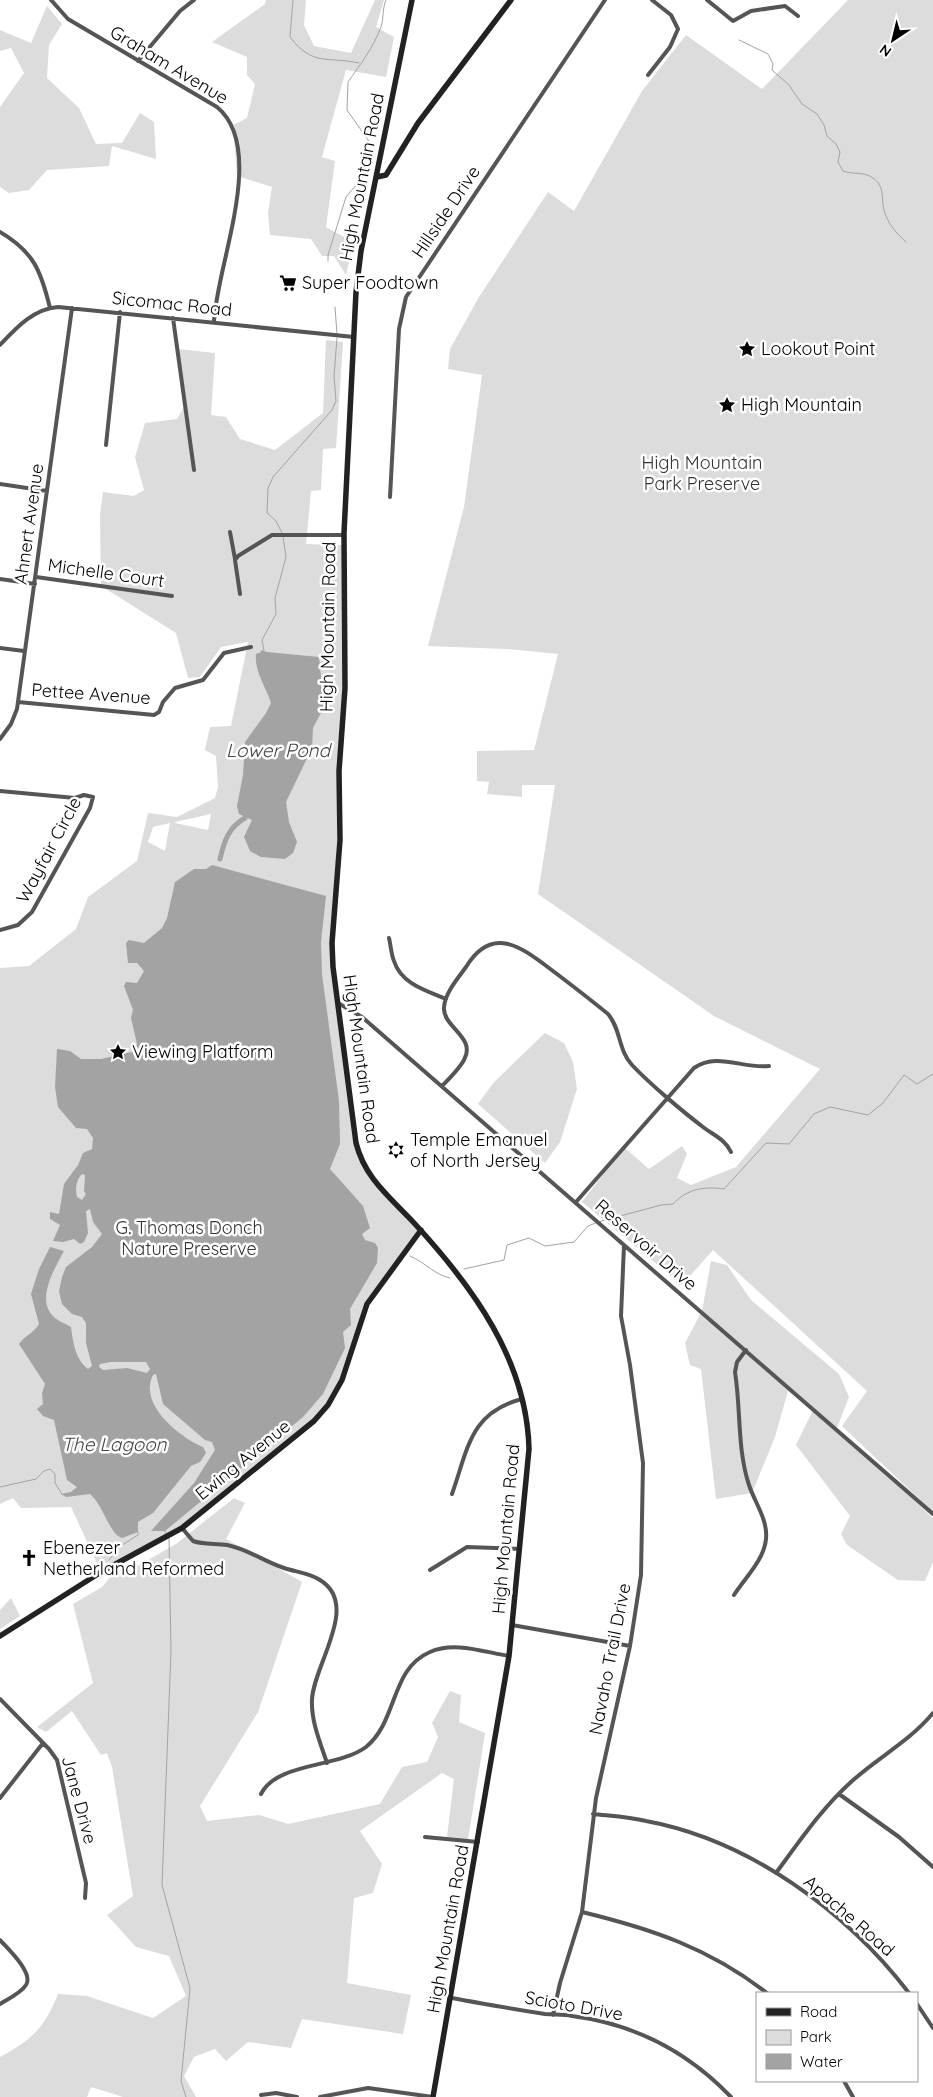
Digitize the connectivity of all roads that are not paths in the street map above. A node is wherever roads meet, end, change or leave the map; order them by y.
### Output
1 (51, 0) edge
2 (194, 0) edge
3 (412, 0) edge
4 (511, 0) edge
5 (606, 0) edge
6 (652, 0) edge
7 (707, 0) edge
8 (789, 0) edge
9 (786, 6) junction
10 (798, 16) dead end
11 (138, 62) junction
12 (648, 76) dead end
13 (377, 177) junction
14 (0, 232) edge
15 (50, 308) junction
16 (72, 308) junction
17 (120, 312) junction
18 (173, 318) junction
19 (214, 322) junction
20 (354, 337) junction
21 (0, 345) edge
22 (106, 445) dead end
23 (194, 470) dead end
24 (0, 484) edge
25 (47, 491) junction
26 (390, 497) dead end
27 (230, 532) dead end
28 (344, 535) junction
29 (235, 560) junction
30 (36, 577) junction
31 (0, 579) edge
32 (35, 584) junction
33 (240, 594) dead end
34 (172, 596) dead end
35 (251, 646) dead end
36 (0, 648) edge
37 (24, 651) junction
38 (18, 702) junction
39 (0, 740) edge
40 (0, 791) edge
41 (0, 930) edge
42 (389, 938) dead end
43 (446, 999) junction
44 (338, 1003) junction
45 (768, 1066) dead end
46 (442, 1086) junction
47 (668, 1096) junction
48 (731, 1152) dead end
49 (576, 1202) junction
50 (421, 1230) junction
51 (624, 1245) junction
52 (746, 1350) junction
53 (522, 1399) junction
54 (452, 1494) dead end
55 (933, 1514) edge
56 (182, 1528) junction
57 (520, 1549) junction
58 (430, 1570) dead end
59 (734, 1595) dead end
60 (512, 1624) junction
61 (0, 1636) edge
62 (630, 1646) junction
63 (509, 1656) junction
64 (0, 1699) edge
65 (933, 1713) edge
66 (43, 1743) junction
67 (327, 1763) junction
68 (261, 1794) dead end
69 (839, 1794) junction
70 (0, 1798) edge
71 (593, 1814) junction
72 (425, 1837) dead end
73 (478, 1842) junction
74 (933, 1867) edge
75 (776, 1873) junction
76 (85, 1898) dead end
77 (582, 1912) junction
78 (0, 1940) edge
79 (766, 1992) edge
80 (908, 1992) edge
81 (452, 1998) junction
82 (0, 2004) edge
83 (918, 2006) edge
84 (553, 2015) junction
85 (933, 2028) edge
86 (845, 2082) edge
87 (261, 2095) dead end
88 (298, 2097) edge
89 (320, 2097) edge
90 (433, 2097) edge
91 (731, 2097) edge
92 (853, 2097) edge

1 - 11 street, Graham Avenue
2 - 11 street
3 - 13 main road, High Mountain Road
4 - 13 main road
5 - 26 street, Hillside Drive
6 - 12 street
7 - 9 street
8 - 9 street
9 - 10 street
11 - 19 street, Graham Avenue
13 - 20 main road, High Mountain Road
14 - 15 street
15 - 16 street, Sicomac Road
15 - 21 street, Sicomac Road
16 - 17 street, Sicomac Road
16 - 25 street, Ahnert Avenue
17 - 18 street, Sicomac Road
17 - 22 street
18 - 19 street, Sicomac Road
18 - 23 street
19 - 20 street, Sicomac Road
20 - 28 main road, High Mountain Road
24 - 25 street
25 - 30 street, Ahnert Avenue
27 - 29 street
28 - 29 street
28 - 44 main road, High Mountain Road
29 - 33 street
30 - 32 street, Ahnert Avenue
30 - 34 street, Michelle Court
31 - 32 street
32 - 37 street, Ahnert Avenue
35 - 38 street, Pettee Avenue
36 - 37 street
37 - 38 street, Ahnert Avenue
38 - 39 street, Ahnert Avenue
40 - 41 street, Wayfair Circle
42 - 43 street
43 - 46 street
43 - 47 street
44 - 46 street, Reservoir Drive
44 - 50 main road, High Mountain Road
45 - 47 street
46 - 49 street, Reservoir Drive
47 - 48 street
47 - 49 street
49 - 51 street, Reservoir Drive
50 - 53 main road, High Mountain Road
50 - 56 main road, Ewing Avenue
51 - 52 street, Reservoir Drive
51 - 62 street, Navaho Trail Drive
52 - 55 street, Reservoir Drive
52 - 59 street
53 - 54 street
53 - 57 main road, High Mountain Road
56 - 61 main road, Ewing Avenue
56 - 67 street
57 - 58 street
57 - 60 main road, High Mountain Road
60 - 62 street
60 - 63 main road, High Mountain Road
62 - 71 street, Navaho Trail Drive
63 - 67 street
63 - 73 main road, High Mountain Road
64 - 66 street, Jane Drive
65 - 69 street
66 - 70 street
66 - 76 street, Jane Drive
67 - 68 street
69 - 74 street
69 - 75 street
71 - 75 street, Apache Road
71 - 77 street, Navaho Trail Drive
72 - 73 street
73 - 81 main road, High Mountain Road
75 - 80 street, Apache Road
77 - 79 street
77 - 84 street, Navaho Trail Drive
78 - 82 street
81 - 84 street, Scioto Drive
81 - 90 main road, High Mountain Road
83 - 85 street
84 - 91 street, Scioto Drive
86 - 92 street
87 - 88 street
89 - 90 street

